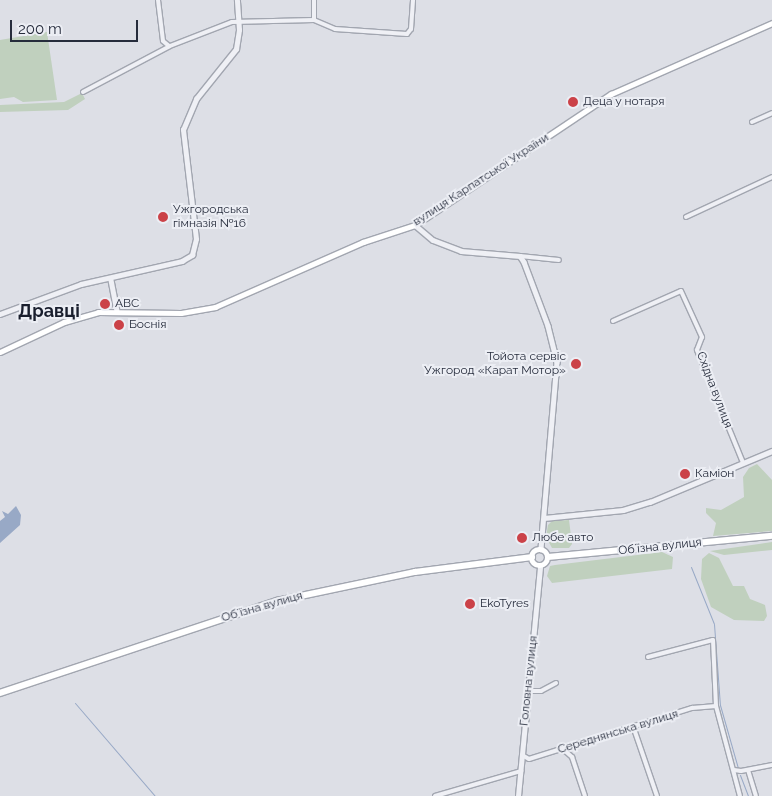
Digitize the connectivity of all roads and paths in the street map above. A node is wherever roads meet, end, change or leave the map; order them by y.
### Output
1 (158, 0) edge
2 (237, 0) edge
3 (314, 0) edge
4 (413, 0) edge
5 (314, 20) junction
6 (240, 22) junction
7 (772, 23) edge
8 (170, 46) junction
9 (83, 92) dead end
10 (772, 113) edge
11 (752, 122) dead end
12 (772, 177) edge
13 (686, 217) dead end
14 (417, 224) junction
15 (520, 256) junction
16 (559, 260) dead end
17 (111, 280) junction
18 (117, 310) junction
19 (0, 314) edge
20 (613, 321) dead end
21 (0, 352) edge
22 (772, 451) edge
23 (743, 463) junction
24 (544, 518) junction
25 (772, 536) edge
26 (541, 550) junction
27 (532, 557) junction
28 (548, 557) junction
29 (540, 566) junction
30 (648, 657) dead end
31 (556, 683) dead end
32 (529, 691) junction
33 (0, 693) edge
34 (716, 706) junction
35 (633, 726) junction
36 (561, 750) junction
37 (522, 755) junction
38 (772, 765) edge
39 (734, 770) junction
40 (748, 770) junction
41 (521, 771) junction
42 (435, 796) edge
43 (518, 796) edge
44 (585, 796) edge
45 (657, 796) edge
46 (740, 796) edge
47 (756, 796) edge

1 - 8 street
2 - 6 street
3 - 5 street
4 - 5 street
5 - 6 street
6 - 8 street
6 - 17 street
7 - 14 main road, вулиця Карпатської України
8 - 9 street
10 - 11 street
12 - 13 street
14 - 15 street
14 - 18 main road, вулиця Карпатської України
15 - 16 street
15 - 24 street
17 - 18 street
17 - 19 street
18 - 21 main road, вулиця Карпатської України
20 - 23 street, Східна вулиця
22 - 23 street
23 - 24 street
24 - 26 street
25 - 28 highway, Обʼїзна вулиця
26 - 27 highway
26 - 28 highway
27 - 29 highway
27 - 33 highway, Обʼїзна вулиця
28 - 29 highway
29 - 32 street, Головна вулиця
30 - 34 street
31 - 32 street
32 - 37 street, Головна вулиця
34 - 35 street, Середнянська вулиця
34 - 39 street
35 - 36 street, Середнянська вулиця
35 - 45 street
36 - 37 street, Середнянська вулиця
36 - 44 street
37 - 41 street, Головна вулиця
38 - 40 street
39 - 40 street
39 - 46 street
40 - 47 street
41 - 42 street
41 - 43 street, Головна вулиця

